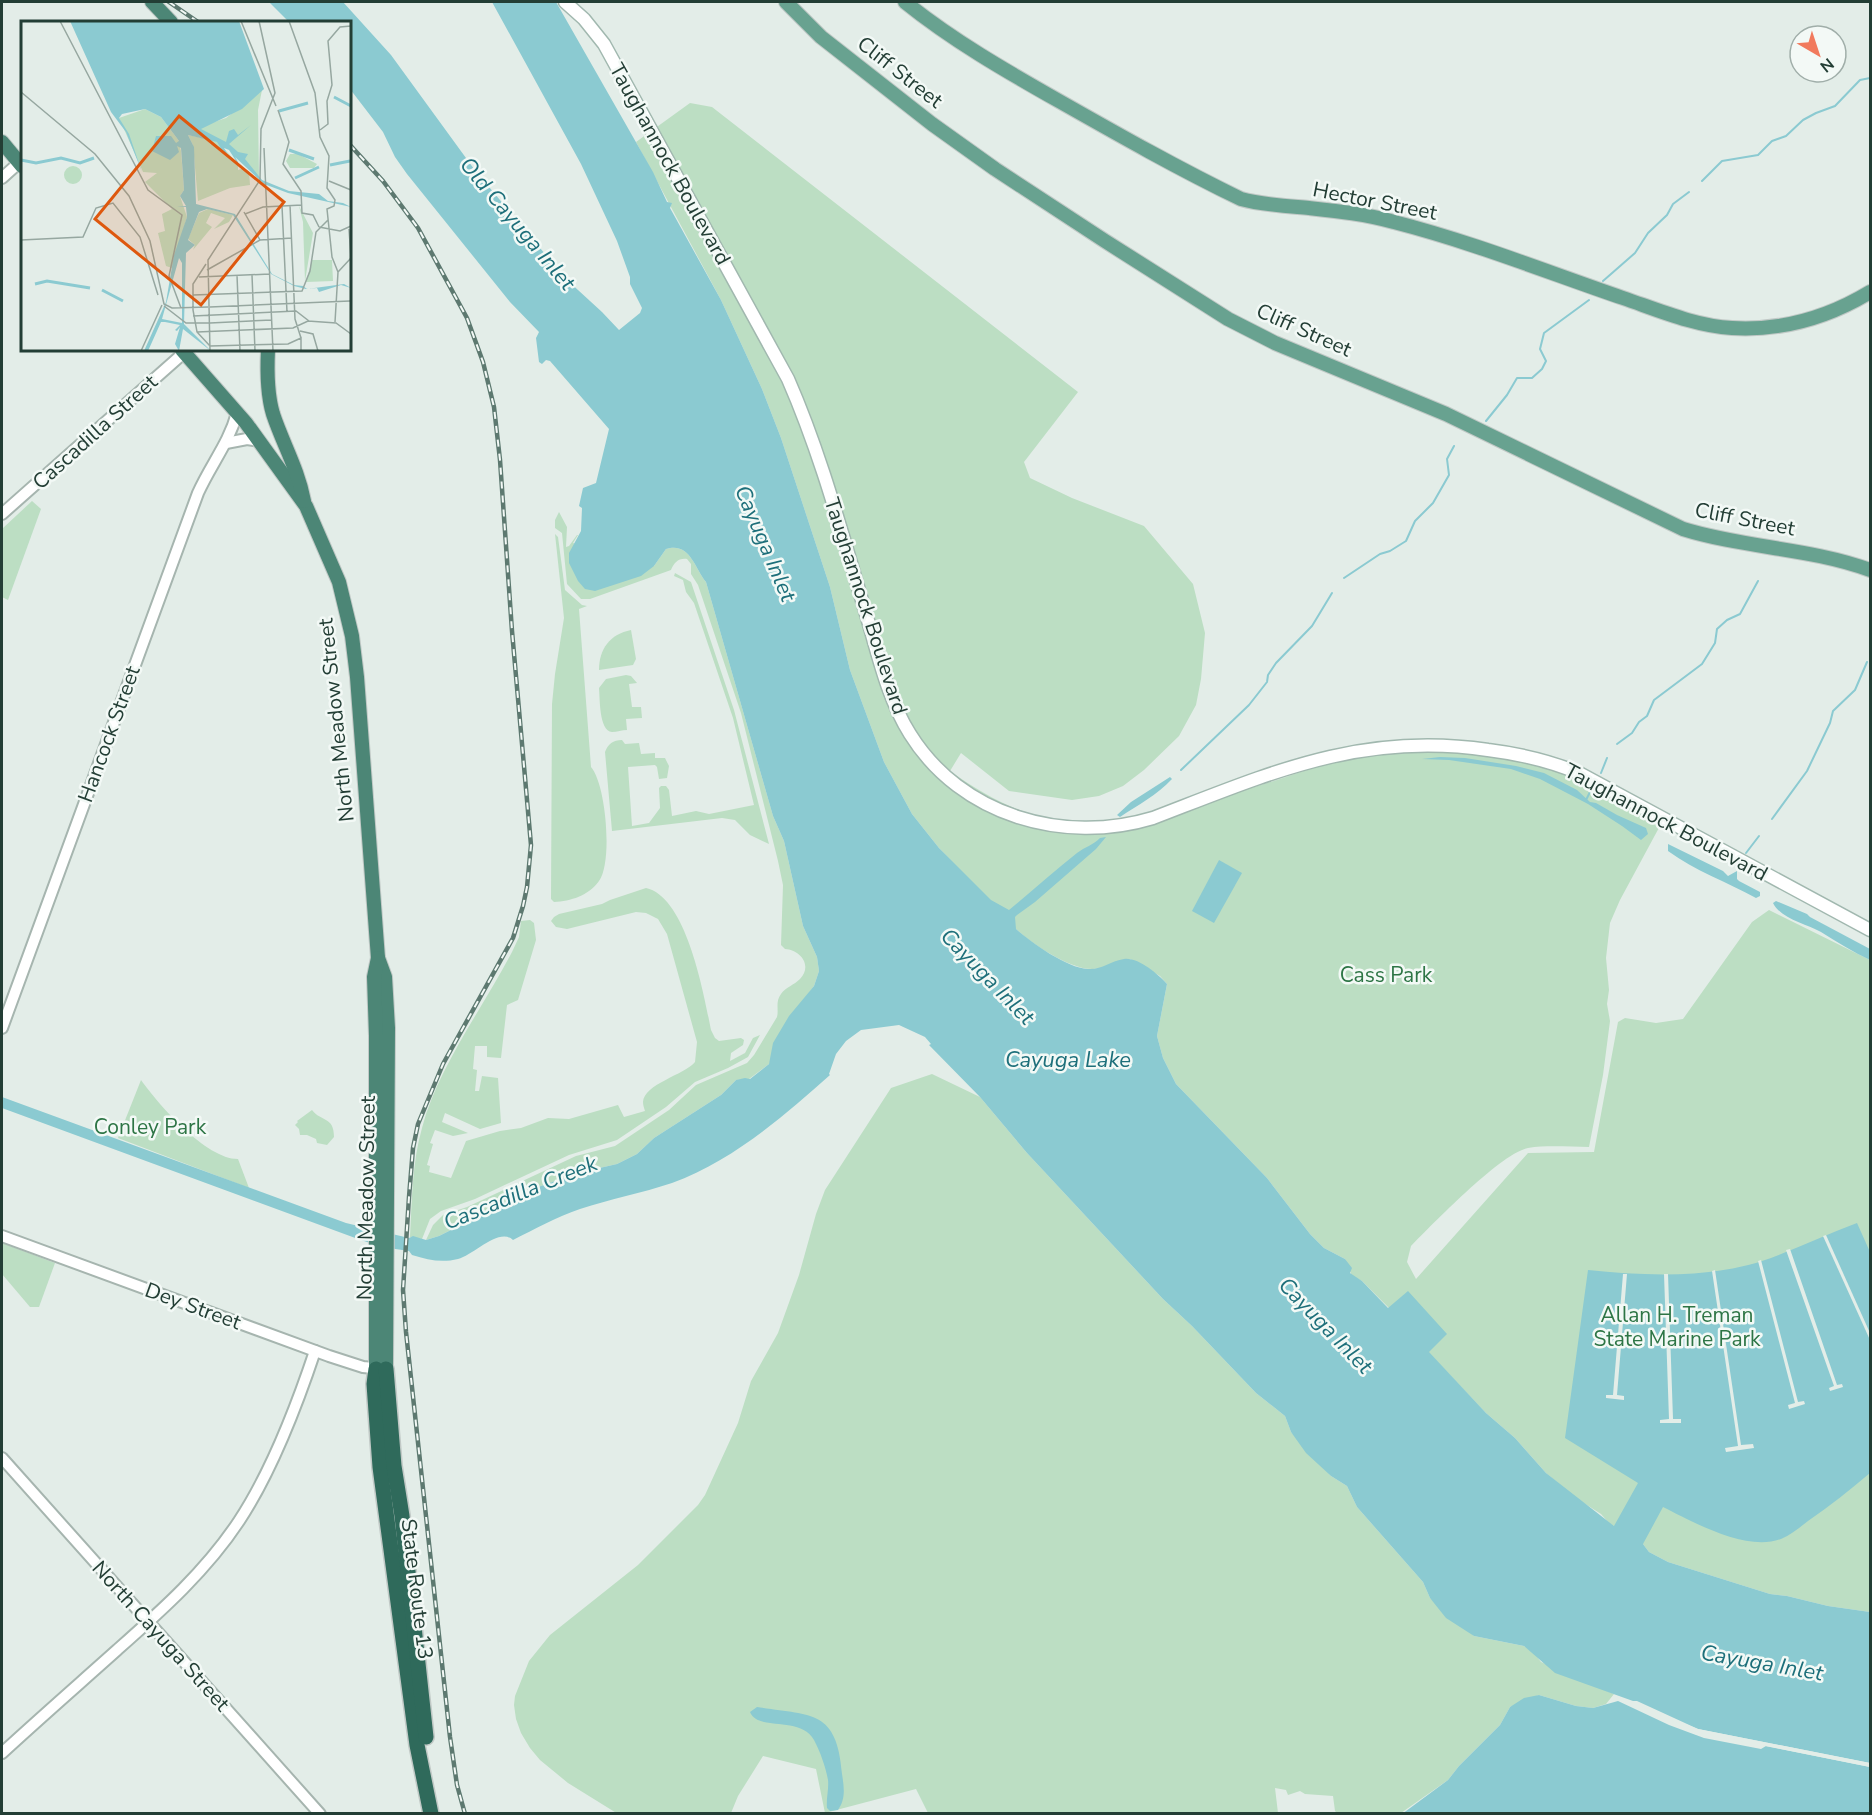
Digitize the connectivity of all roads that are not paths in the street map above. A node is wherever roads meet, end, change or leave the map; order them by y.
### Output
1 (152, 2) edge
2 (565, 2) edge
3 (786, 2) edge
4 (905, 2) edge
5 (170, 21) edge
6 (2, 142) edge
7 (21, 163) edge
8 (2, 178) edge
9 (1870, 292) edge
10 (184, 351) edge
11 (186, 351) edge
12 (268, 351) edge
13 (237, 413) junction
14 (260, 441) junction
15 (226, 443) junction
16 (306, 506) junction
17 (2, 514) edge
18 (1870, 570) edge
19 (1870, 930) edge
20 (2, 1029) edge
21 (2, 1236) edge
22 (315, 1351) junction
23 (381, 1369) junction
24 (2, 1458) edge
25 (149, 1622) junction
26 (2, 1753) edge
27 (434, 1808) edge
28 (320, 1814) edge

1 - 5 highway
2 - 19 main road, Taughannock Boulevard
3 - 18 main road, Cliff Street
4 - 9 main road, Hector Street
6 - 7 highway
7 - 8 street
10 - 17 street, Cascadilla Street
11 - 13 highway, North Meadow Street
12 - 16 highway
13 - 14 highway, North Meadow Street
13 - 15 street, Hancock Street
14 - 15 street
14 - 16 highway, North Meadow Street
15 - 20 street, Hancock Street
16 - 23 highway, North Meadow Street
21 - 22 street, Dey Street
22 - 23 street, Dey Street
22 - 25 street
23 - 27 highway, State Route 13
23 - 27 highway, State Route 13
24 - 25 street, North Cayuga Street
25 - 26 street
25 - 28 street, North Cayuga Street

